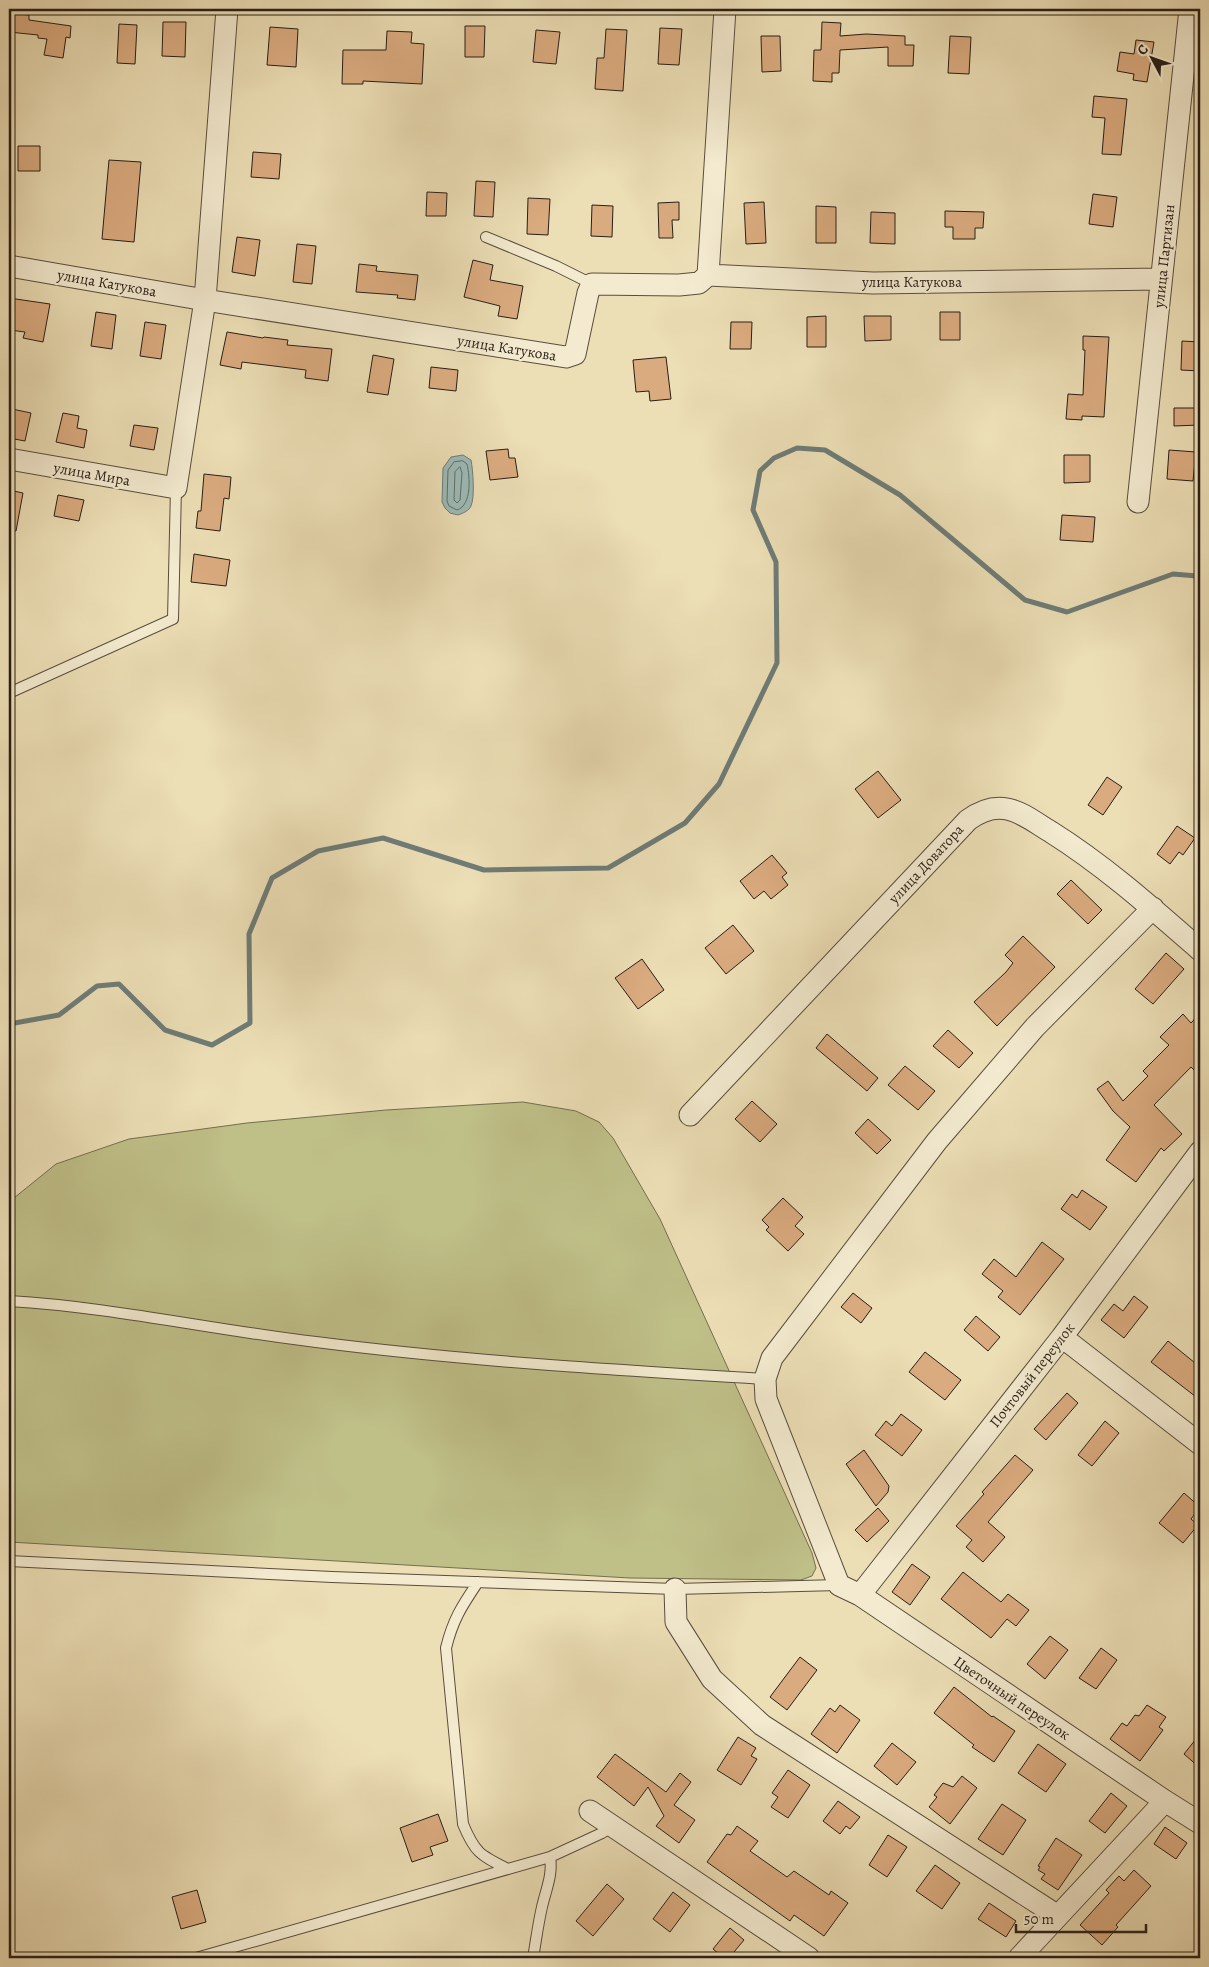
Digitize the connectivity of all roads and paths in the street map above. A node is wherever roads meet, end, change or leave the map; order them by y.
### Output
1 (227, 9) edge
2 (725, 9) edge
3 (1190, 9) edge
4 (486, 237) dead end
5 (9, 266) edge
6 (708, 275) junction
7 (1161, 279) junction
8 (592, 284) junction
9 (205, 300) junction
10 (9, 459) edge
11 (176, 488) junction
12 (1138, 502) dead end
13 (9, 694) edge
14 (1153, 908) junction
15 (1200, 950) edge
16 (690, 1115) dead end
17 (1200, 1152) edge
18 (9, 1301) edge
19 (1062, 1336) junction
20 (765, 1379) junction
21 (1200, 1444) edge
22 (12, 1563) edge
23 (478, 1582) junction
24 (839, 1585) junction
25 (675, 1589) junction
26 (860, 1595) junction
27 (1165, 1801) junction
28 (590, 1811) dead end
29 (1200, 1823) edge
30 (613, 1826) junction
31 (550, 1856) junction
32 (508, 1869) junction
33 (1058, 1916) junction
34 (196, 1958) edge
35 (533, 1958) edge
36 (809, 1958) edge
37 (1019, 1958) edge

1 - 9 street
2 - 6 street
3 - 7 street, улица Партизан
4 - 8 lane
5 - 9 street, улица Катукова
6 - 7 street, улица Катукова
6 - 8 street, улица Катукова
7 - 12 street, улица Партизан
8 - 9 street, улица Катукова
9 - 11 street
10 - 11 street, улица Мира
11 - 13 lane
14 - 15 street, улица Доватора
14 - 16 street, улица Доватора
14 - 20 street
17 - 19 street, Почтовый переулок
18 - 20 lane
19 - 21 street
19 - 26 street, Почтовый переулок
20 - 24 street
22 - 23 lane
23 - 25 lane
23 - 32 lane
24 - 25 lane
24 - 26 street, Цветочный переулок
25 - 33 street
26 - 27 street, Цветочный переулок
27 - 29 street, Цветочный переулок
27 - 33 street
28 - 30 street
30 - 31 lane
30 - 36 street
31 - 32 lane
31 - 35 lane
32 - 34 lane
33 - 37 street

